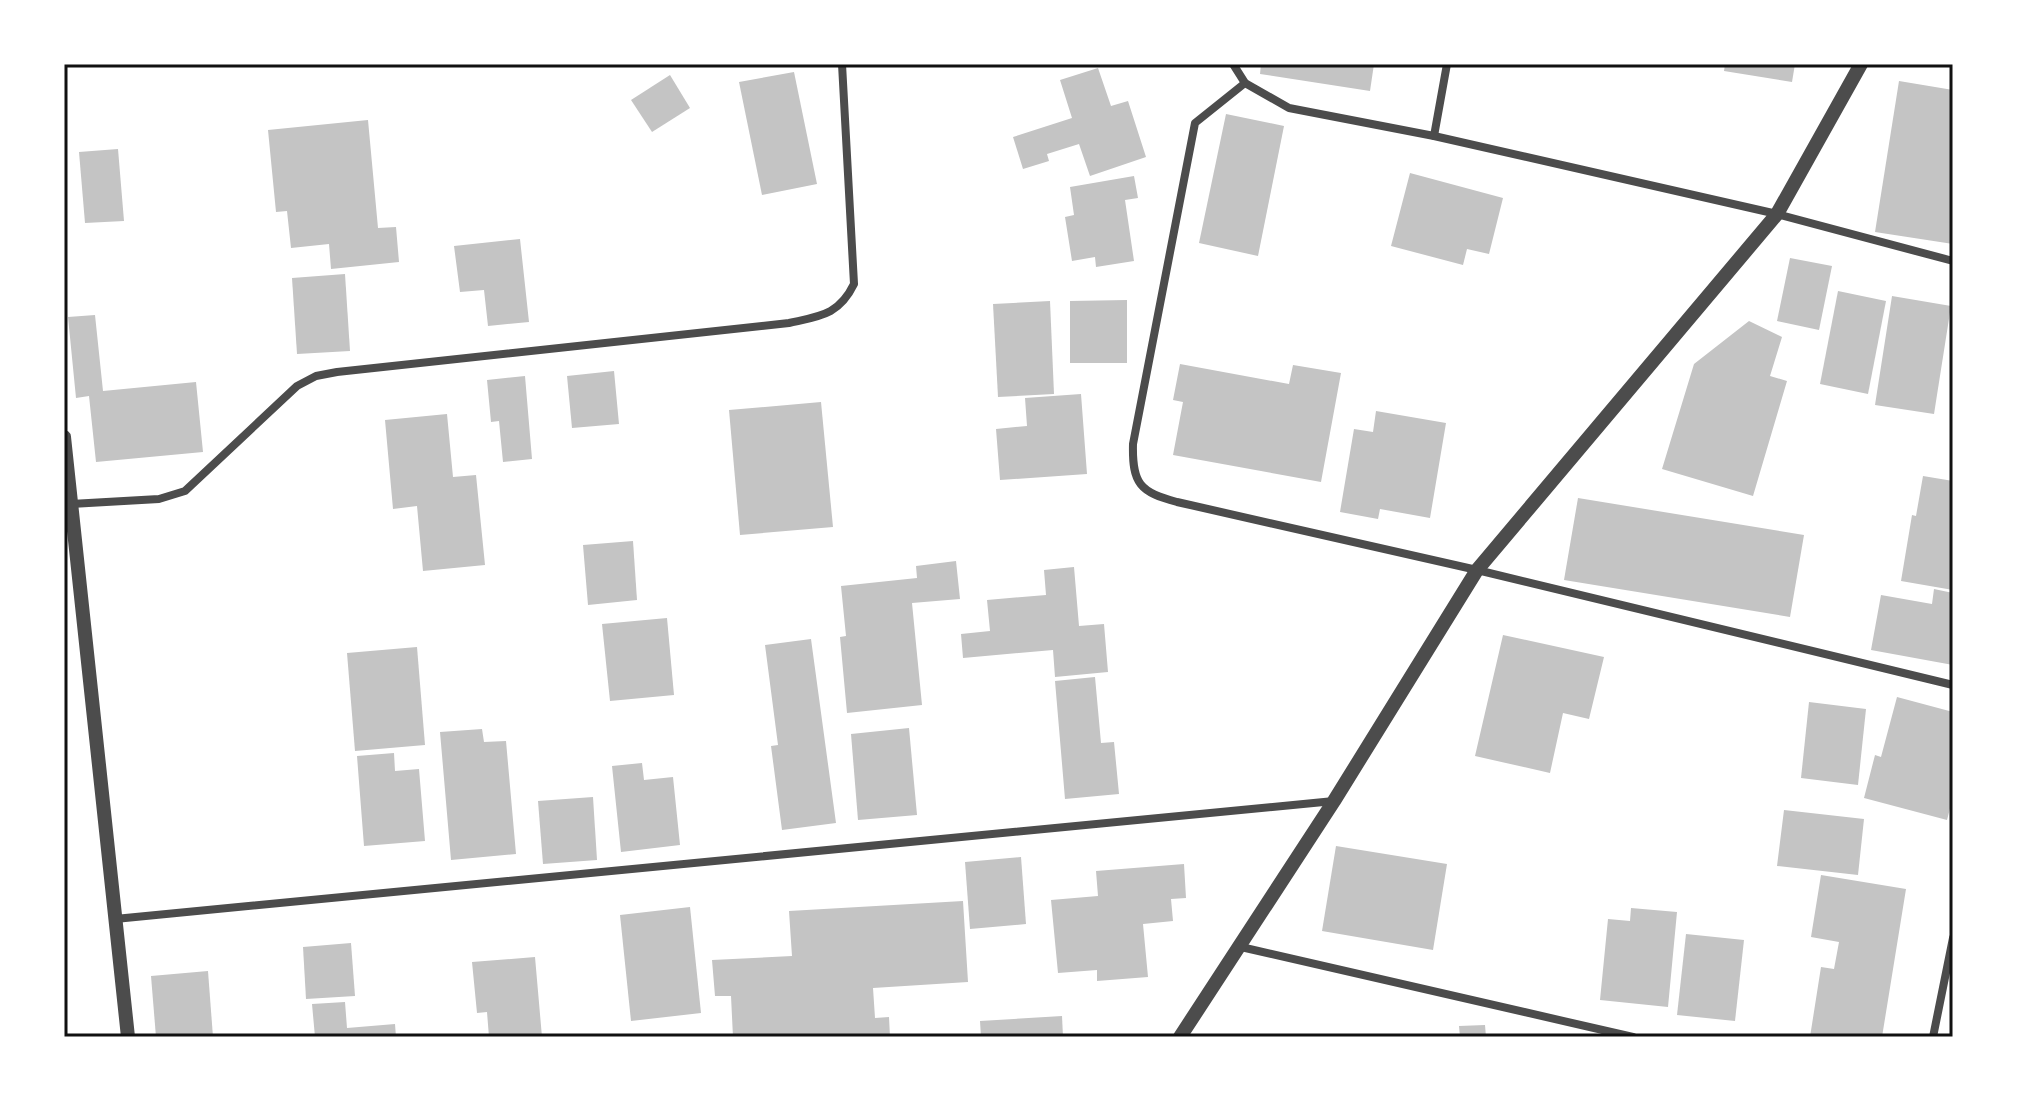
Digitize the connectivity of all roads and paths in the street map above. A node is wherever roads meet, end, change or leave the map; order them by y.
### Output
1 (842, 64) edge
2 (1233, 64) edge
3 (1447, 64) edge
4 (1861, 64) edge
5 (1245, 83) junction
6 (1434, 136) junction
7 (1777, 214) junction
8 (1953, 261) edge
9 (64, 437) edge
10 (71, 504) junction
11 (1477, 570) junction
12 (1953, 685) edge
13 (1334, 801) junction
14 (115, 919) junction
15 (1953, 938) edge
16 (1241, 947) junction
17 (128, 1037) edge
18 (1180, 1037) edge
19 (1633, 1037) edge
20 (1933, 1037) edge

1 - 10 street
2 - 5 street
3 - 6 street
4 - 7 street
5 - 6 street
5 - 11 street
6 - 7 street
7 - 8 street
7 - 11 street
9 - 10 street
10 - 14 street
11 - 12 street
11 - 13 street
13 - 14 street
13 - 16 street
14 - 17 street
15 - 20 street
16 - 18 street
16 - 19 street

